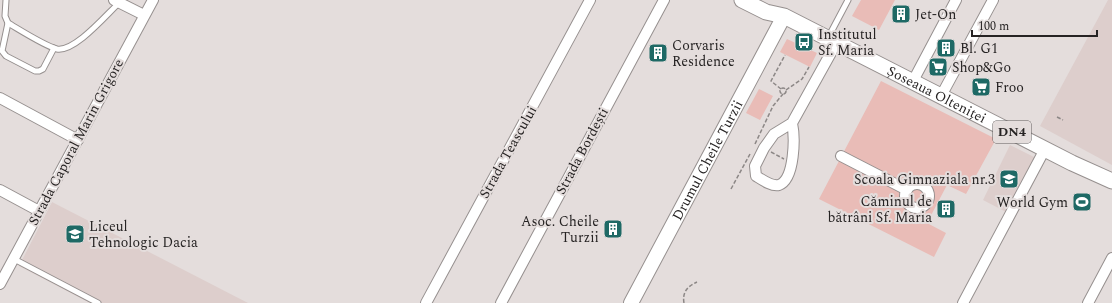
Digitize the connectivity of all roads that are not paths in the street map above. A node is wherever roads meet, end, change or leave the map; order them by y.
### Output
1 (6, 0) edge
2 (153, 0) edge
3 (590, 0) edge
4 (664, 0) edge
5 (742, 0) edge
6 (762, 0) edge
7 (848, 0) edge
8 (956, 0) edge
9 (993, 0) edge
10 (117, 1) edge
11 (144, 15) junction
12 (784, 16) junction
13 (8, 23) junction
14 (830, 45) junction
15 (54, 48) junction
16 (913, 81) junction
17 (941, 96) junction
18 (0, 98) edge
19 (792, 123) junction
20 (78, 140) junction
21 (1045, 149) junction
22 (841, 156) dead end
23 (1112, 181) edge
24 (0, 190) edge
25 (907, 190) dead end
26 (39, 211) junction
27 (1112, 258) edge
28 (14, 259) junction
29 (0, 283) edge
30 (98, 303) edge
31 (426, 303) edge
32 (501, 303) edge
33 (631, 303) edge
34 (963, 303) edge
35 (1088, 303) edge

1 - 13 lane
2 - 11 street, Strada Caporal Marin Grigore
3 - 31 street, Strada Teascului
4 - 32 street, Strada Bordești
5 - 12 main road, Șoseaua Olteniței / DN4
6 - 12 main road, Șoseaua Olteniței / DN4
7 - 14 lane
8 - 16 street
9 - 17 street
10 - 11 street
10 - 15 lane
11 - 20 street, Strada Caporal Marin Grigore
12 - 14 main road, Șoseaua Olteniței / DN4
12 - 33 street, Drumul Cheile Turzii
13 - 15 lane
13 - 15 lane
14 - 16 main road, Șoseaua Olteniței / DN4
14 - 19 street
16 - 17 main road, Șoseaua Olteniței / DN4
17 - 21 main road, Șoseaua Olteniței / DN4
18 - 20 street
19 - 19 street
20 - 26 street, Strada Caporal Marin Grigore
21 - 23 main road, Șoseaua Olteniței / DN4
21 - 34 street
22 - 25 street
24 - 26 street
26 - 28 street, Strada Caporal Marin Grigore
27 - 35 street
28 - 29 street, Strada Caporal Marin Grigore
28 - 30 lane

